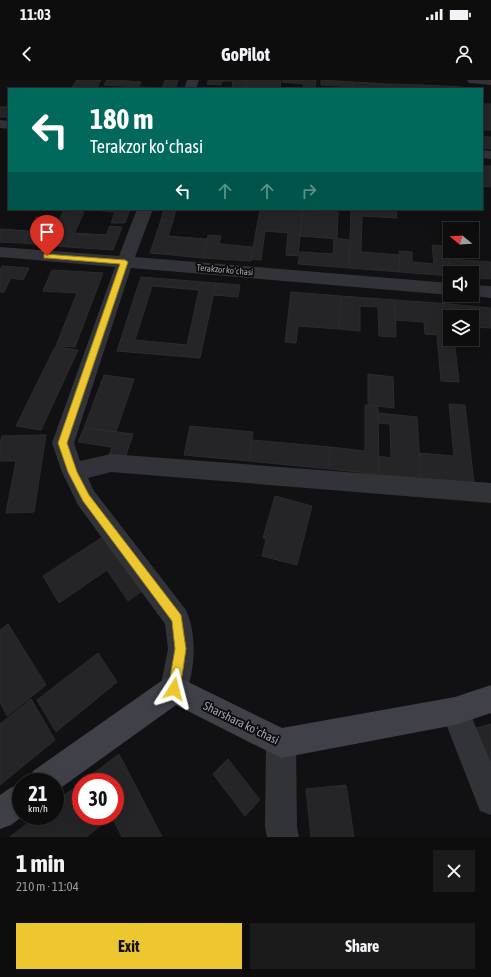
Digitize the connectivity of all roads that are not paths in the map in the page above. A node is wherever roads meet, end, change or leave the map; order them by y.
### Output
1 (473, 80) edge
2 (491, 81) edge
3 (145, 210) edge
4 (0, 252) edge
5 (125, 262) junction
6 (443, 288) edge
7 (479, 291) edge
8 (491, 292) edge
9 (73, 472) junction
10 (491, 494) edge
11 (174, 689) junction
12 (491, 699) edge
13 (455, 711) junction
14 (281, 743) junction
15 (57, 773) edge
16 (491, 800) edge
17 (12, 805) edge
18 (0, 814) edge
19 (279, 834) edge

1 - 2 street
3 - 5 street
4 - 5 street, Terakzor koʻchasi
5 - 6 street, Terakzor koʻchasi
5 - 9 street
7 - 8 street
9 - 10 street
9 - 11 street
11 - 14 street, Sharshara koʻchasi
11 - 15 street
12 - 13 street, Sharshara koʻchasi
13 - 14 street, Sharshara koʻchasi
13 - 16 street
14 - 19 street
17 - 18 street

